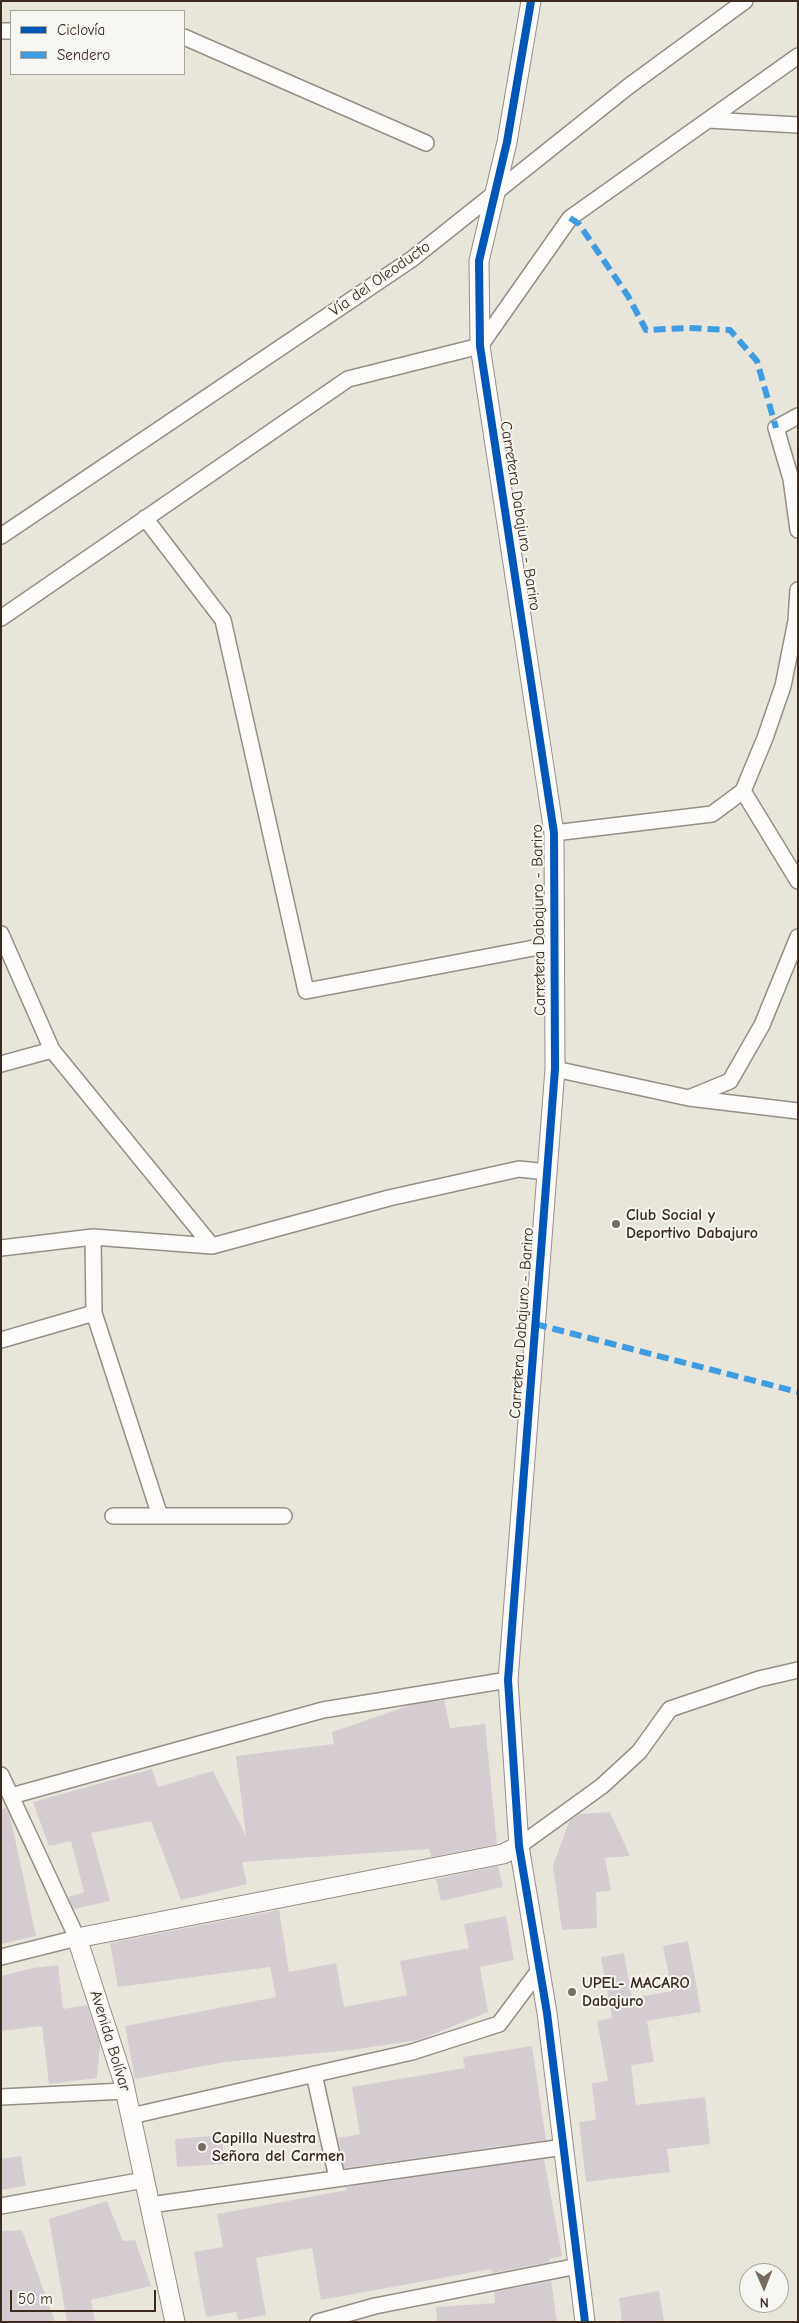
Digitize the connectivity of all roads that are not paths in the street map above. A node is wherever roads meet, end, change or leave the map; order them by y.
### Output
1 (531, 1) edge
2 (745, 1) edge
3 (185, 37) edge
4 (798, 56) edge
5 (708, 120) junction
6 (798, 125) edge
7 (426, 143) dead end
8 (495, 193) junction
9 (480, 346) junction
10 (798, 416) edge
11 (146, 518) junction
12 (798, 530) edge
13 (1, 536) edge
14 (798, 590) edge
15 (1, 618) edge
16 (743, 790) junction
17 (554, 833) junction
18 (798, 881) edge
19 (1, 934) edge
20 (798, 937) edge
21 (555, 944) junction
22 (52, 1050) junction
23 (1, 1064) edge
24 (555, 1069) junction
25 (689, 1098) junction
26 (798, 1110) edge
27 (547, 1172) junction
28 (93, 1237) junction
29 (212, 1246) junction
30 (1, 1248) edge
31 (94, 1313) junction
32 (1, 1340) edge
33 (113, 1516) dead end
34 (160, 1516) junction
35 (284, 1516) dead end
36 (798, 1670) edge
37 (508, 1680) junction
38 (1, 1775) edge
39 (11, 1796) junction
40 (519, 1846) junction
41 (77, 1938) junction
42 (1, 1956) edge
43 (540, 1969) junction
44 (314, 2074) junction
45 (125, 2091) junction
46 (1, 2096) edge
47 (130, 2116) junction
48 (564, 2147) junction
49 (338, 2178) junction
50 (144, 2180) junction
51 (150, 2205) junction
52 (1, 2206) edge
53 (578, 2266) junction
54 (175, 2322) edge
55 (318, 2322) edge
56 (585, 2322) edge

1 - 8 street, Carretera Dabajuro - Bariro
2 - 8 street, Vía del Oleoducto
3 - 7 street
4 - 5 street
5 - 6 street
5 - 9 street
8 - 9 street, Carretera Dabajuro - Bariro
8 - 13 street, Vía del Oleoducto
9 - 11 street
9 - 17 street, Carretera Dabajuro - Bariro
10 - 12 street
11 - 15 street
11 - 21 street
14 - 16 street
16 - 17 street
16 - 18 street
17 - 21 street, Carretera Dabajuro - Bariro
19 - 22 street
20 - 25 street
21 - 24 street, Carretera Dabajuro - Bariro
22 - 23 street
22 - 29 street
24 - 25 street
24 - 27 street, Carretera Dabajuro - Bariro
25 - 26 street
27 - 29 street
27 - 37 street, Carretera Dabajuro - Bariro
28 - 29 street
28 - 30 street
28 - 31 street
31 - 32 street
31 - 34 street
33 - 34 street
34 - 35 street
36 - 40 street
37 - 39 street
37 - 40 street, Carretera Dabajuro - Bariro
38 - 39 street, Avenida Bolívar
39 - 41 street, Avenida Bolívar
40 - 41 street
40 - 43 street, Carretera Dabajuro - Bariro
41 - 42 street
41 - 45 street, Avenida Bolívar
43 - 44 street
43 - 48 street, Carretera Dabajuro - Bariro
44 - 47 street
44 - 49 street
45 - 46 street
45 - 47 street, Avenida Bolívar
47 - 50 street, Avenida Bolívar
48 - 49 street
48 - 53 street, Carretera Dabajuro - Bariro
49 - 51 street
50 - 51 street, Avenida Bolívar
50 - 52 street
51 - 54 street, Avenida Bolívar
53 - 55 street
53 - 56 street, Carretera Dabajuro - Bariro

